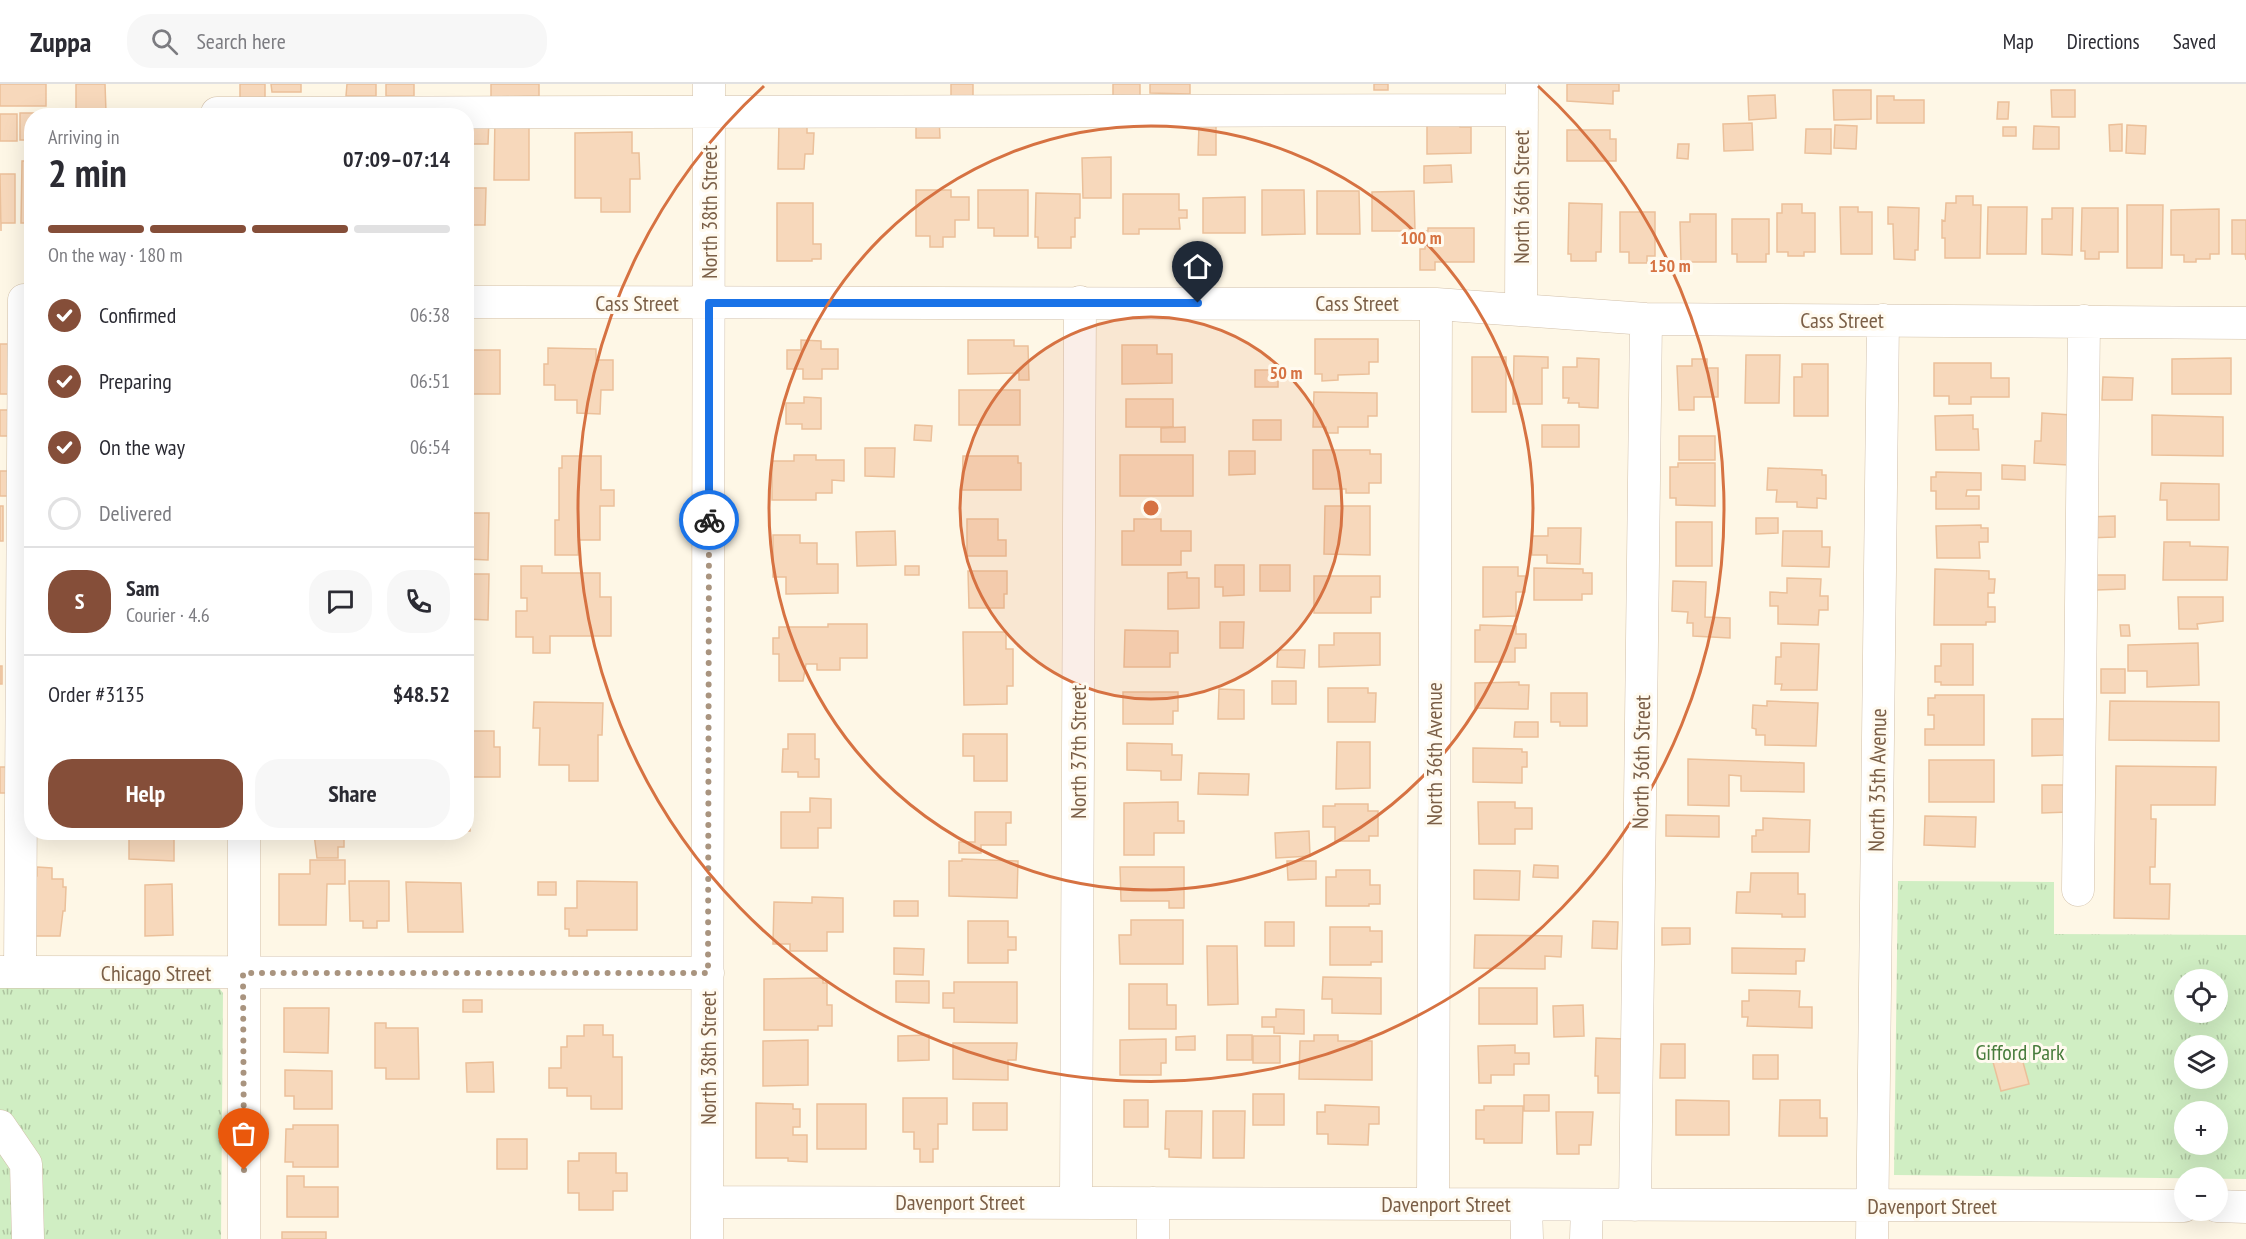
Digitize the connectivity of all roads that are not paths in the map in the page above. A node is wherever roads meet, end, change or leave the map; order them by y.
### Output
1 (1522, 97) edge
2 (709, 98) edge
3 (381, 108) edge
4 (18, 300) edge
5 (474, 302) edge
6 (1080, 302) junction
7 (709, 303) junction
8 (1436, 304) junction
9 (1521, 310) junction
10 (1646, 319) junction
11 (1883, 320) junction
12 (2084, 321) junction
13 (2246, 323) edge
14 (244, 840) edge
15 (2078, 890) dead end
16 (10, 972) edge
17 (243, 973) junction
18 (708, 973) junction
19 (0, 1126) edge
20 (708, 1202) junction
21 (1076, 1202) junction
22 (1154, 1203) junction
23 (1432, 1204) junction
24 (1526, 1204) junction
25 (1587, 1204) junction
26 (1635, 1205) junction
27 (1872, 1205) junction
28 (2174, 1206) edge
29 (2228, 1206) edge
30 (2246, 1207) edge
31 (28, 1239) edge
32 (244, 1239) edge
33 (707, 1239) edge
34 (1154, 1239) edge
35 (1527, 1239) edge
36 (1586, 1239) edge
37 (1872, 1239) edge

1 - 2 street
1 - 9 street, North 36th Street
2 - 3 street
2 - 7 street, North 38th Street
4 - 16 street
5 - 7 street, Cass Street
6 - 7 street, Cass Street
6 - 8 street, Cass Street
6 - 21 street, North 37th Street
7 - 18 street, North 38th Street
8 - 9 street, Cass Street
8 - 23 street, North 36th Avenue
9 - 10 street, Cass Street
10 - 11 street, Cass Street
10 - 26 street, North 36th Street
11 - 12 street, Cass Street
11 - 27 street, North 35th Avenue
12 - 13 street, Cass Street
12 - 15 street
14 - 17 street
16 - 17 street, Chicago Street
17 - 18 street, Chicago Street
17 - 32 street
18 - 20 street, North 38th Street
19 - 31 street
20 - 21 street, Davenport Street
20 - 33 street, North 38th Street
21 - 22 street, Davenport Street
22 - 23 street, Davenport Street
22 - 34 street
23 - 24 street, Davenport Street
24 - 25 street, Davenport Street
24 - 35 street
25 - 26 street, Davenport Street
25 - 36 street
26 - 27 street, Davenport Street
27 - 28 street, Davenport Street
27 - 37 street, North 35th Avenue
29 - 30 street

